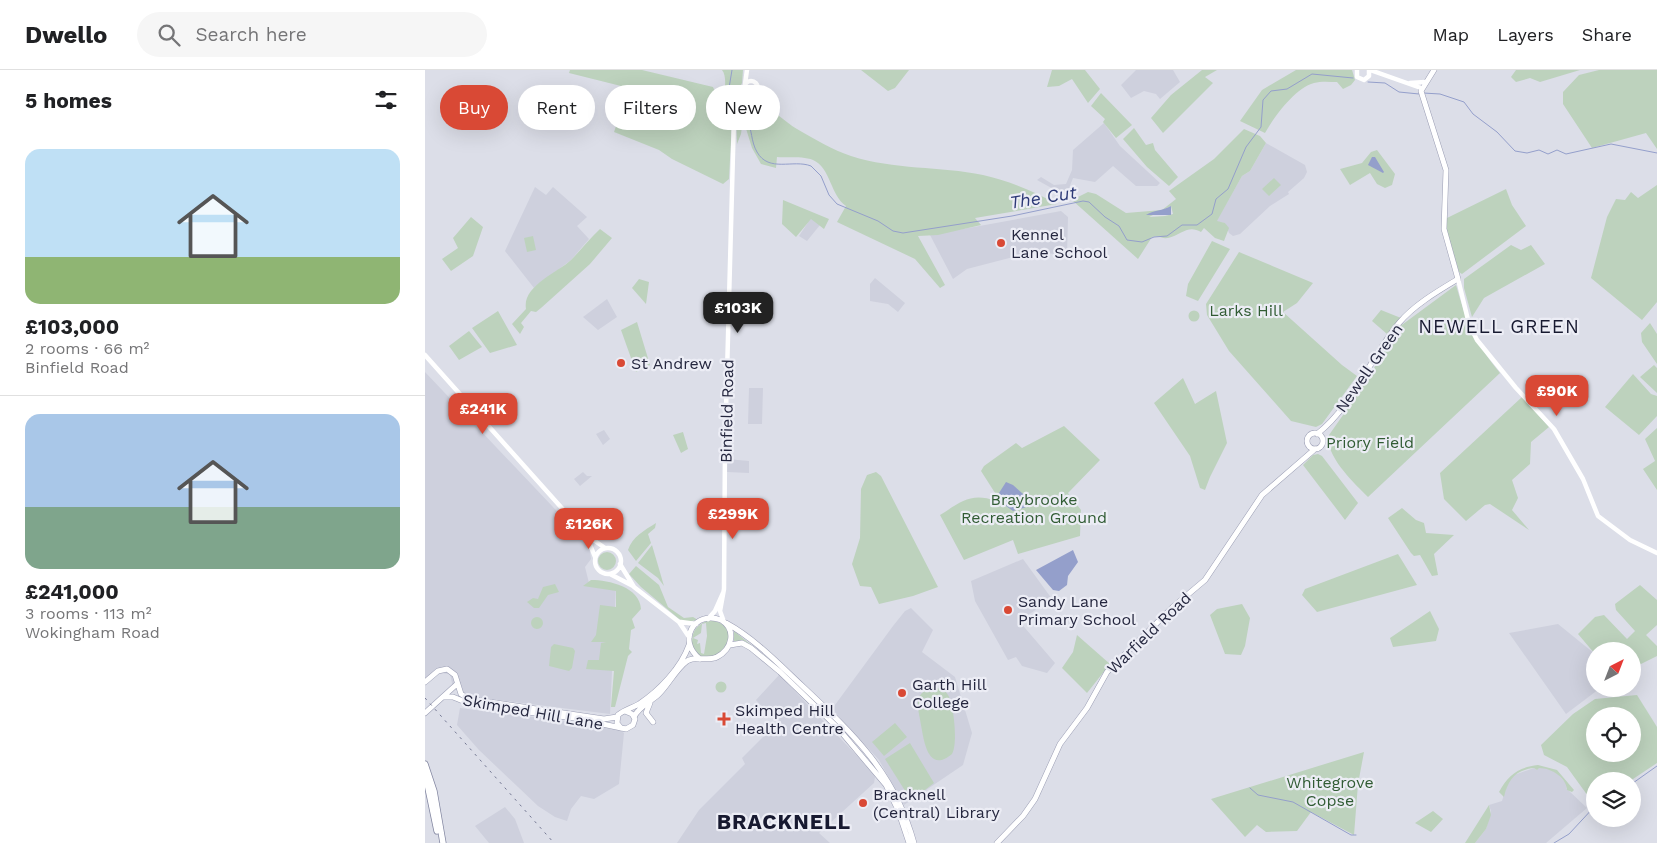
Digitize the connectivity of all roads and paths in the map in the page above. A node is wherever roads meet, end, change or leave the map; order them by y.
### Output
1 (747, 70) edge
2 (1369, 70) edge
3 (1433, 70) edge
4 (1356, 71) edge
5 (1381, 76) junction
6 (1368, 78) junction
7 (754, 82) junction
8 (1407, 82) junction
9 (1425, 82) junction
10 (745, 85) edge
11 (747, 85) edge
12 (755, 85) edge
13 (1421, 89) junction
14 (734, 130) edge
15 (1458, 279) junction
16 (425, 355) edge
17 (1330, 423) junction
18 (1317, 434) junction
19 (1323, 438) junction
20 (1309, 446) junction
21 (1315, 449) junction
22 (1300, 460) junction
23 (585, 534) junction
24 (605, 548) junction
25 (1657, 553) edge
26 (595, 557) junction
27 (620, 564) junction
28 (610, 574) junction
29 (634, 586) junction
30 (719, 607) junction
31 (707, 619) junction
32 (679, 622) junction
33 (725, 622) junction
34 (696, 624) junction
35 (689, 637) junction
36 (689, 645) junction
37 (729, 645) junction
38 (700, 659) junction
39 (425, 682) edge
40 (457, 684) junction
41 (444, 698) junction
42 (651, 700) junction
43 (625, 711) junction
44 (425, 713) edge
45 (617, 717) junction
46 (634, 717) junction
47 (653, 722) dead end
48 (621, 728) junction
49 (425, 764) edge
50 (425, 774) edge
51 (439, 843) edge
52 (443, 843) edge
53 (909, 843) edge
54 (914, 843) edge
55 (997, 843) edge

1 - 7 main road, Binfield Road
1 - 10 main road, Binfield Road
2 - 5 main road
2 - 6 main road
3 - 9 main road
4 - 6 main road
5 - 6 main road
5 - 8 main road
7 - 11 main road
7 - 12 main road
8 - 9 main road
8 - 13 main road
9 - 13 main road
13 - 15 main road
14 - 30 main road, Binfield Road
15 - 17 main road, Newell Green
15 - 25 main road
16 - 23 main road
17 - 18 main road, Newell Green
17 - 19 main road, Newell Green
18 - 19 main road
18 - 20 main road
19 - 21 main road
20 - 21 main road
20 - 22 main road, Warfield Road
21 - 22 main road, Warfield Road
22 - 55 main road, Warfield Road
23 - 24 main road
23 - 26 main road
24 - 26 main road
24 - 27 main road
26 - 28 main road
27 - 28 main road
27 - 29 main road
28 - 29 main road
29 - 32 main road
30 - 31 main road, Binfield Road
30 - 33 main road
31 - 33 main road
31 - 34 main road
32 - 34 main road
32 - 35 main road
33 - 37 main road
33 - 54 main road
34 - 35 main road
35 - 36 main road
36 - 38 main road
36 - 43 main road, Skimped Hill Lane
37 - 38 main road
37 - 53 main road
38 - 42 main road
39 - 40 main road, Skimped Hill Lane
40 - 41 main road
40 - 45 main road, Skimped Hill Lane
41 - 44 main road
41 - 48 main road, Skimped Hill Lane
42 - 46 main road
42 - 47 main road
43 - 45 main road
43 - 46 main road
45 - 48 main road
46 - 48 main road
49 - 52 highway
50 - 51 highway

